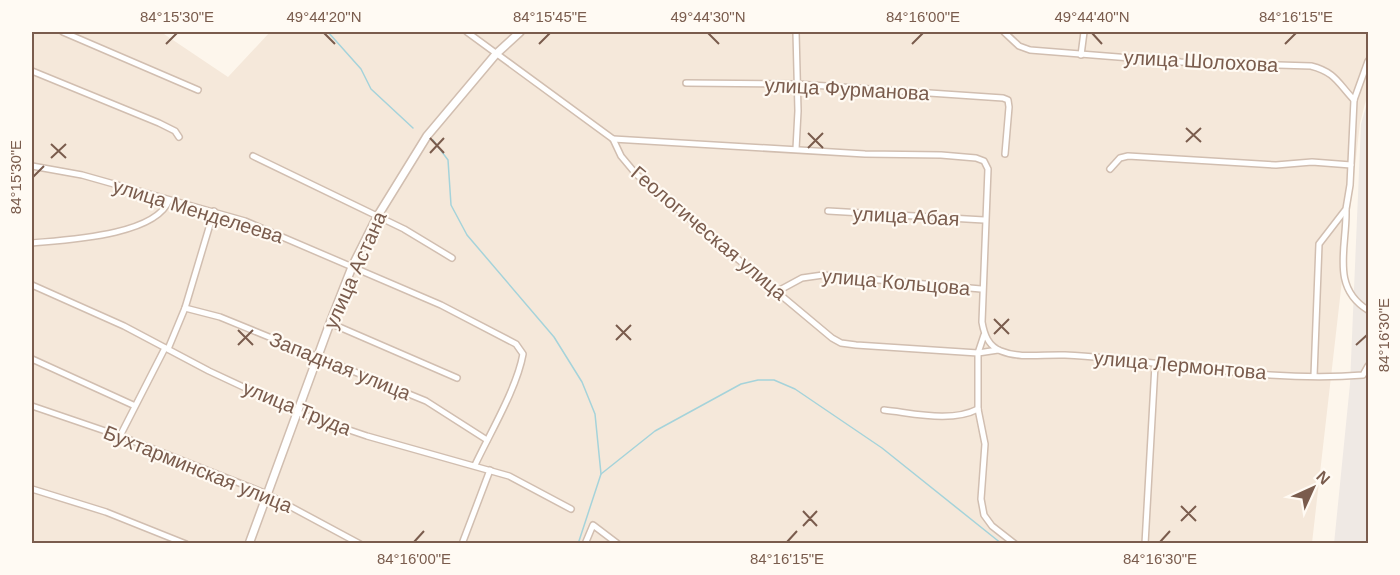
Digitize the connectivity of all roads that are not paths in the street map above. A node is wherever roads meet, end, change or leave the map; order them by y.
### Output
1 (63, 32) edge
2 (467, 32) edge
3 (520, 32) edge
4 (796, 32) edge
5 (1004, 32) edge
6 (1084, 32) edge
7 (496, 54) junction
8 (1081, 54) junction
9 (1368, 61) edge
10 (32, 71) edge
11 (686, 83) dead end
12 (797, 84) junction
13 (198, 90) dead end
14 (1354, 100) junction
15 (179, 137) dead end
16 (613, 139) junction
17 (796, 149) junction
18 (1005, 154) dead end
19 (253, 156) dead end
20 (1351, 165) junction
21 (32, 166) edge
22 (1110, 169) dead end
23 (169, 200) junction
24 (1346, 209) junction
25 (213, 211) junction
26 (828, 211) dead end
27 (377, 217) junction
28 (984, 220) junction
29 (32, 243) edge
30 (452, 258) dead end
31 (352, 267) junction
32 (32, 285) edge
33 (981, 289) junction
34 (778, 291) junction
35 (185, 308) junction
36 (1368, 310) edge
37 (330, 323) junction
38 (984, 335) junction
39 (841, 343) joint
40 (167, 348) junction
41 (998, 350) junction
42 (978, 353) junction
43 (317, 358) junction
44 (32, 359) edge
45 (1155, 365) junction
46 (1368, 366) edge
47 (1314, 376) junction
48 (457, 378) dead end
49 (133, 405) junction
50 (32, 406) edge
51 (884, 410) dead end
52 (978, 410) junction
53 (299, 412) junction
54 (120, 436) junction
55 (487, 440) junction
56 (475, 465) junction
57 (490, 470) junction
58 (32, 489) edge
59 (267, 494) junction
60 (571, 509) dead end
61 (186, 543) edge
62 (249, 543) edge
63 (360, 543) edge
64 (462, 543) edge
65 (585, 543) edge
66 (618, 543) edge
67 (1015, 543) edge
68 (1144, 543) edge

1 - 13 street
2 - 7 street, Геологическая улица
3 - 7 street, улица Астана
4 - 12 street
5 - 8 street, улица Шолохова
6 - 8 street
7 - 16 street, Геологическая улица
7 - 27 street, улица Астана
8 - 14 street, улица Шолохова
9 - 14 street
10 - 15 street
11 - 12 street, улица Фурманова
12 - 17 street
12 - 18 street, улица Фурманова
14 - 20 street
16 - 17 street
16 - 34 street, Геологическая улица
17 - 28 street
19 - 27 street
20 - 22 street
20 - 24 street
21 - 23 street, улица Менделеева
23 - 25 street, улица Менделеева
23 - 29 street
24 - 36 street
24 - 47 street
25 - 31 street, улица Менделеева
25 - 35 street
26 - 28 street, улица Абая
27 - 30 street
27 - 31 street, улица Астана
28 - 33 street
31 - 37 street, улица Астана
31 - 55 street, улица Менделеева
32 - 40 street, улица Труда
33 - 34 street, улица Кольцова
33 - 38 street
34 - 39 street, Геологическая улица
35 - 40 street
35 - 43 street, Западная улица
37 - 43 street, улица Астана
37 - 48 street
38 - 41 street
38 - 42 street
39 - 42 street, улица Лермонтова
40 - 49 street
40 - 53 street, улица Труда
41 - 42 street, улица Лермонтова
41 - 45 street, улица Лермонтова
42 - 52 street
43 - 53 street, улица Астана
43 - 55 street, Западная улица
44 - 49 street
45 - 47 street, улица Лермонтова
45 - 68 street
46 - 47 street, улица Лермонтова
49 - 54 street
50 - 54 street, Бухтарминская улица
51 - 52 street
52 - 67 street
53 - 56 street, улица Труда
53 - 59 street, улица Астана
54 - 59 street, Бухтарминская улица
55 - 56 street
56 - 57 street, улица Труда
57 - 60 street, улица Труда
57 - 64 street
58 - 61 street
59 - 62 street, улица Астана
59 - 63 street, Бухтарминская улица
65 - 66 street

